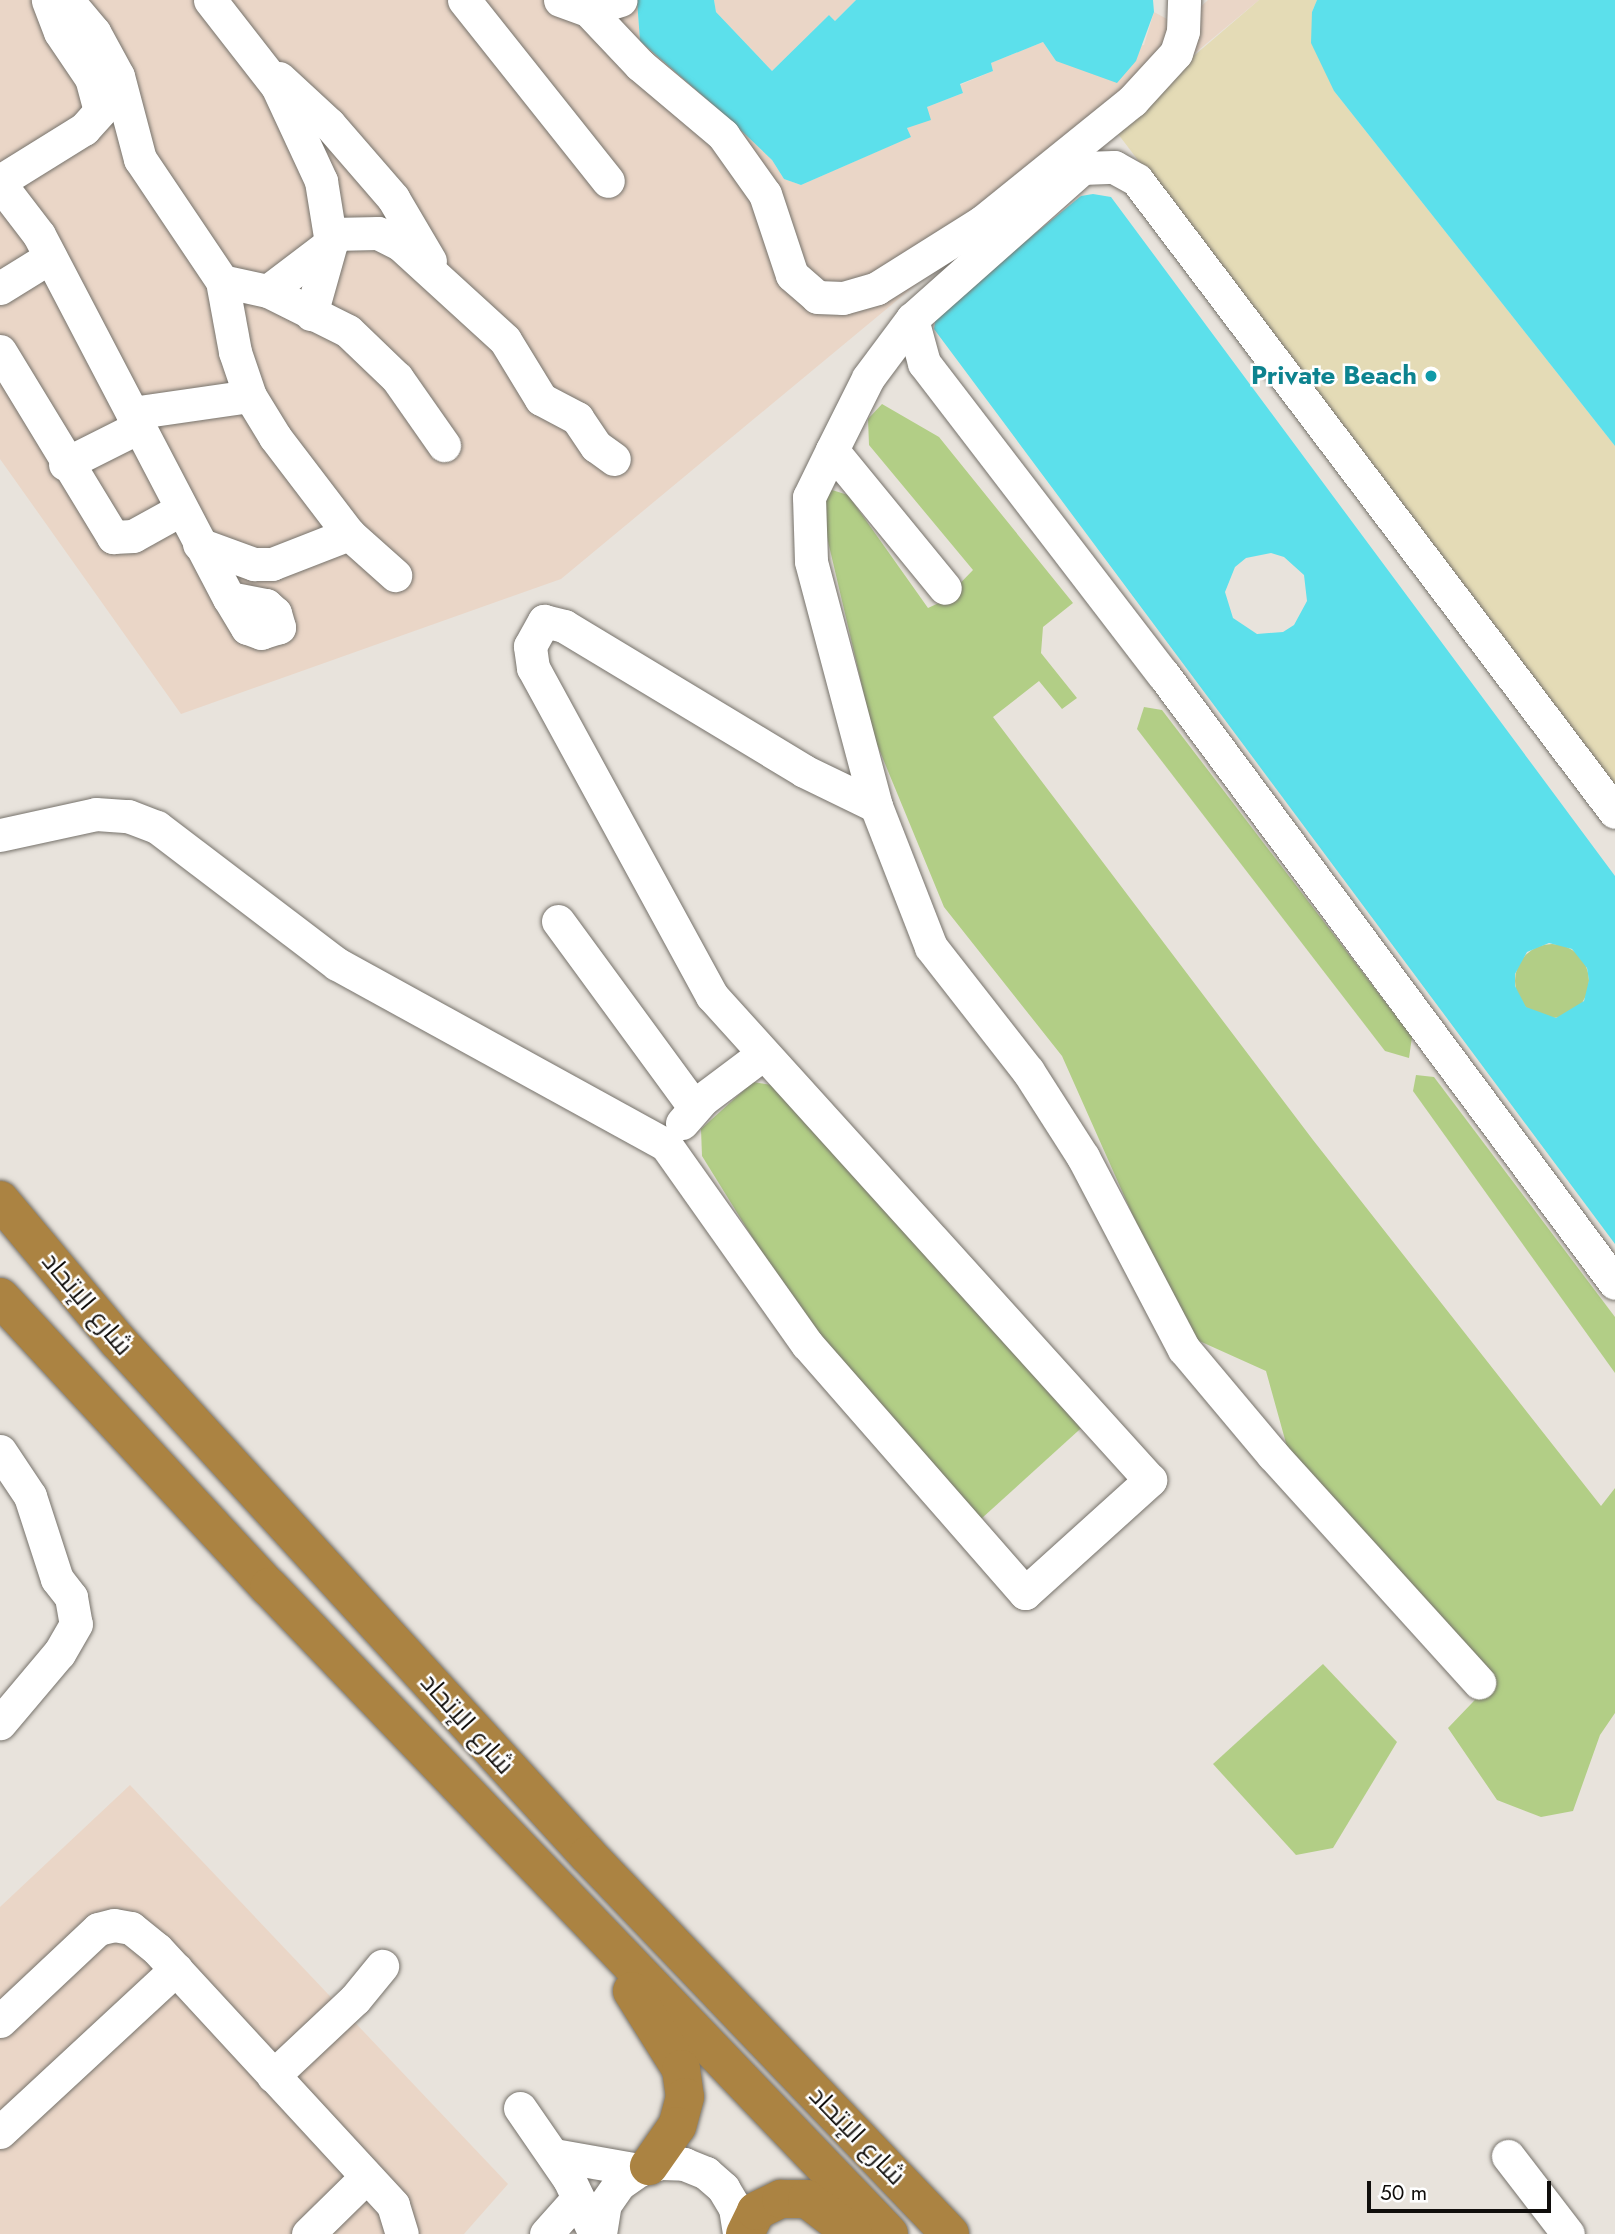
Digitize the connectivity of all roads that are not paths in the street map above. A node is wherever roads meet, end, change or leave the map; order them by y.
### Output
1 (48, 0) edge
2 (67, 0) edge
3 (210, 0) edge
4 (464, 0) edge
5 (620, 0) edge
6 (1184, 0) edge
7 (576, 4) edge
8 (257, 58) junction
9 (608, 181) dead end
10 (0, 183) edge
11 (331, 238) junction
12 (50, 257) junction
13 (435, 273) junction
14 (222, 281) junction
15 (0, 288) edge
16 (268, 291) junction
17 (311, 314) junction
18 (912, 319) junction
19 (0, 351) edge
20 (250, 396) junction
21 (136, 420) junction
22 (444, 445) dead end
23 (832, 450) junction
24 (614, 459) dead end
25 (65, 464) junction
26 (180, 510) junction
27 (349, 534) junction
28 (200, 544) junction
29 (395, 575) dead end
30 (945, 588) dead end
31 (229, 598) dead end
32 (876, 806) junction
33 (1615, 812) edge
34 (0, 835) edge
35 (558, 921) dead end
36 (763, 1054) junction
37 (694, 1107) junction
38 (666, 1145) junction
39 (0, 1200) edge
40 (1615, 1283) edge
41 (0, 1297) edge
42 (0, 1451) edge
43 (1479, 1682) dead end
44 (0, 1723) edge
45 (560, 1889) junction
46 (375, 1958) dead end
47 (176, 1969) junction
48 (0, 2021) edge
49 (265, 2067) junction
50 (520, 2108) dead end
51 (3, 2123) edge
52 (554, 2155) junction
53 (1508, 2156) dead end
54 (644, 2168) junction
55 (366, 2178) junction
56 (578, 2198) junction
57 (307, 2234) edge
58 (402, 2234) edge
59 (546, 2234) edge
60 (597, 2234) edge
61 (739, 2234) edge
62 (745, 2234) edge
63 (853, 2234) edge
64 (889, 2234) edge
65 (950, 2234) edge
66 (1568, 2234) edge

1 - 10 street
2 - 14 street
3 - 8 street
4 - 9 street
5 - 7 street
6 - 7 street
8 - 11 street
8 - 13 street
10 - 12 street
11 - 13 street
11 - 16 street
11 - 17 street
12 - 15 street
12 - 21 street
13 - 24 street
14 - 16 street
14 - 20 street
16 - 17 street
17 - 22 street
18 - 23 street
18 - 33 street
18 - 40 street
19 - 25 street
20 - 21 street
20 - 27 street
21 - 25 street
21 - 26 street
23 - 30 street
23 - 32 street
25 - 26 street
26 - 28 street
27 - 28 street
27 - 29 street
28 - 31 street
32 - 36 street
32 - 43 street
34 - 38 street
35 - 37 street
36 - 37 street
36 - 38 street
37 - 38 street
39 - 65 highway, شارع الإتحاد
41 - 45 highway, شارع الإتحاد
42 - 44 street
45 - 54 highway
45 - 64 highway, شارع الإتحاد
46 - 49 street
47 - 48 street
47 - 49 street
47 - 51 street
49 - 55 street
50 - 52 street
52 - 54 street
52 - 56 street
53 - 66 street
54 - 60 street
54 - 61 street
55 - 57 street
55 - 58 street
56 - 59 street
56 - 60 street
62 - 63 highway

